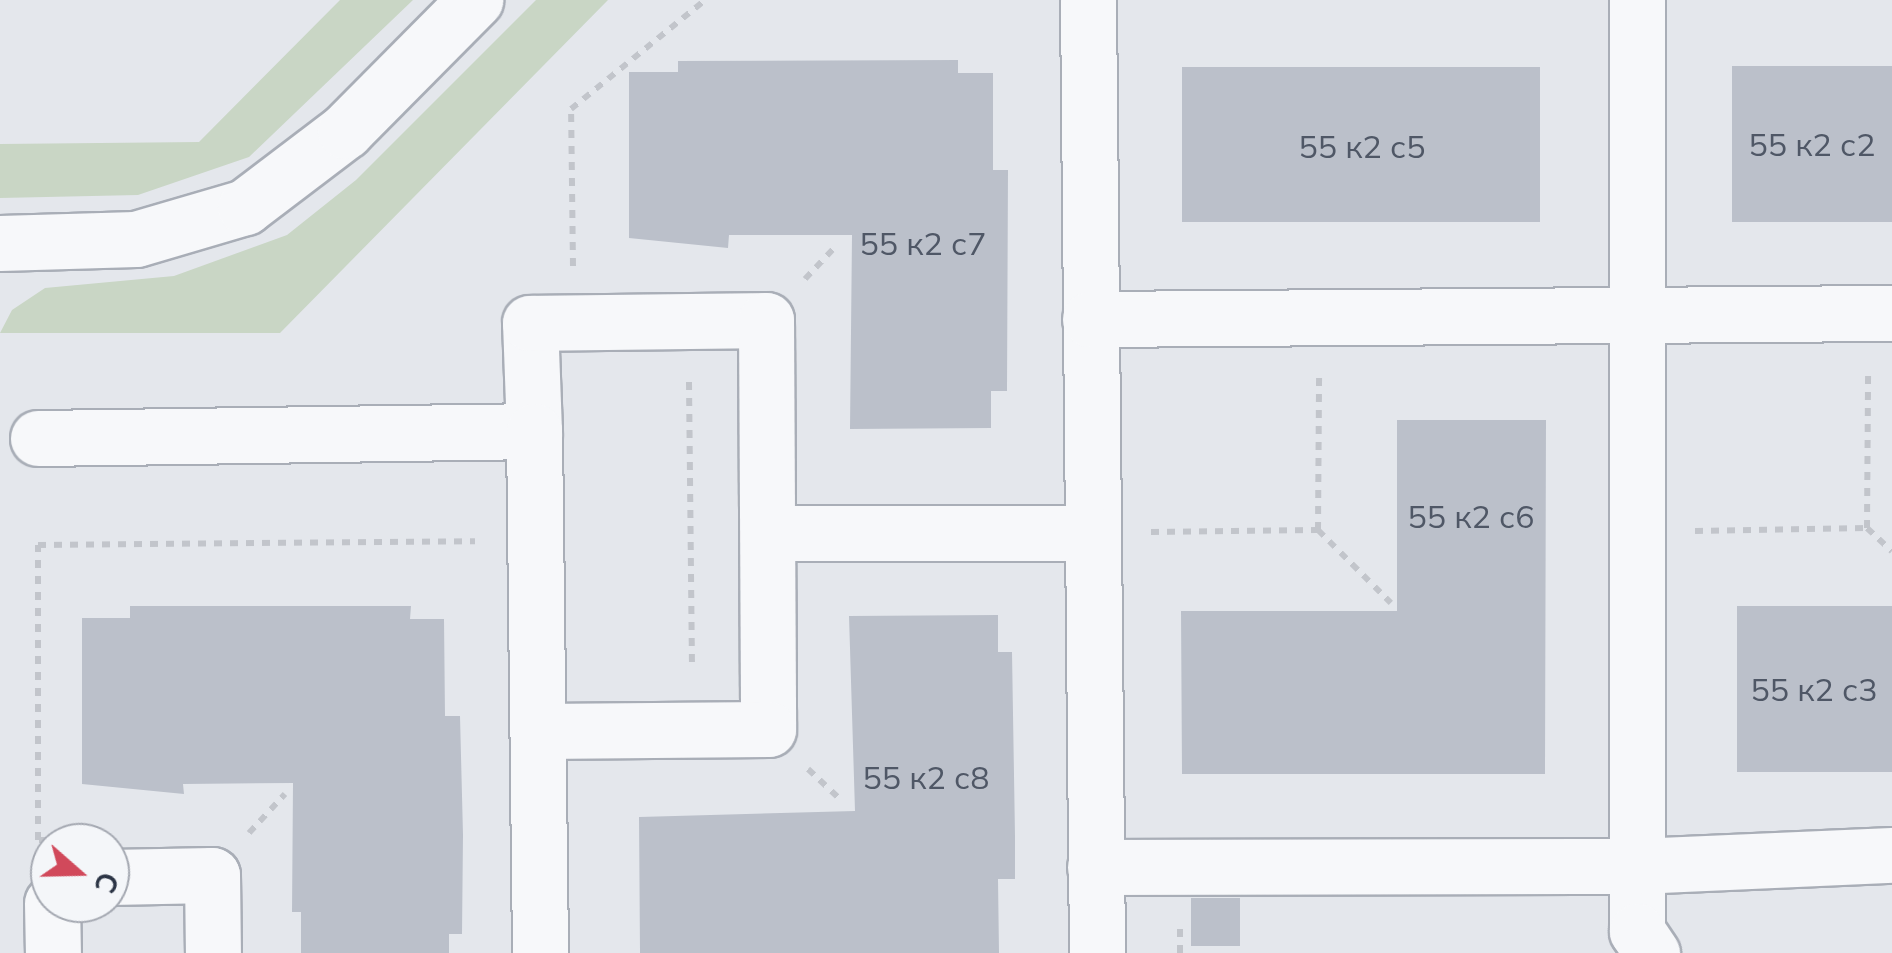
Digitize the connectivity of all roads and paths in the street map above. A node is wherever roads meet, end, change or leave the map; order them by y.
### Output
1 (475, 0) edge
2 (705, 0) edge
3 (1088, 0) edge
4 (1637, 0) edge
5 (0, 242) edge
6 (1880, 313) edge
7 (1640, 314) junction
8 (1318, 317) junction
9 (1090, 320) junction
10 (689, 321) junction
11 (574, 322) junction
12 (534, 431) junction
13 (38, 438) dead end
14 (1866, 528) junction
15 (1318, 530) junction
16 (1641, 532) junction
17 (768, 533) junction
18 (1090, 533) junction
19 (536, 541) junction
20 (1892, 551) edge
21 (1392, 603) dead end
22 (540, 730) junction
23 (693, 730) junction
24 (37, 781) dead end
25 (1892, 855) edge
26 (1637, 866) junction
27 (1095, 867) junction
28 (130, 876) edge
29 (52, 923) edge
30 (52, 953) edge
31 (213, 953) edge
32 (540, 953) edge
33 (1097, 953) edge
34 (1652, 953) edge

1 - 5 street
2 - 11 path
3 - 9 street
4 - 7 street
6 - 7 street
6 - 14 path
7 - 8 street
7 - 16 street
8 - 9 street
8 - 15 path
9 - 18 street
10 - 11 street
10 - 17 street
10 - 23 path
11 - 12 street
12 - 13 street
12 - 19 street
14 - 16 path
14 - 20 path
15 - 18 path
15 - 21 path
16 - 26 street
17 - 18 street
17 - 23 street
18 - 27 street
19 - 22 street
19 - 24 path
22 - 23 street
22 - 32 street
25 - 26 street
26 - 27 street
26 - 34 street
27 - 33 street
28 - 31 street
29 - 30 street

